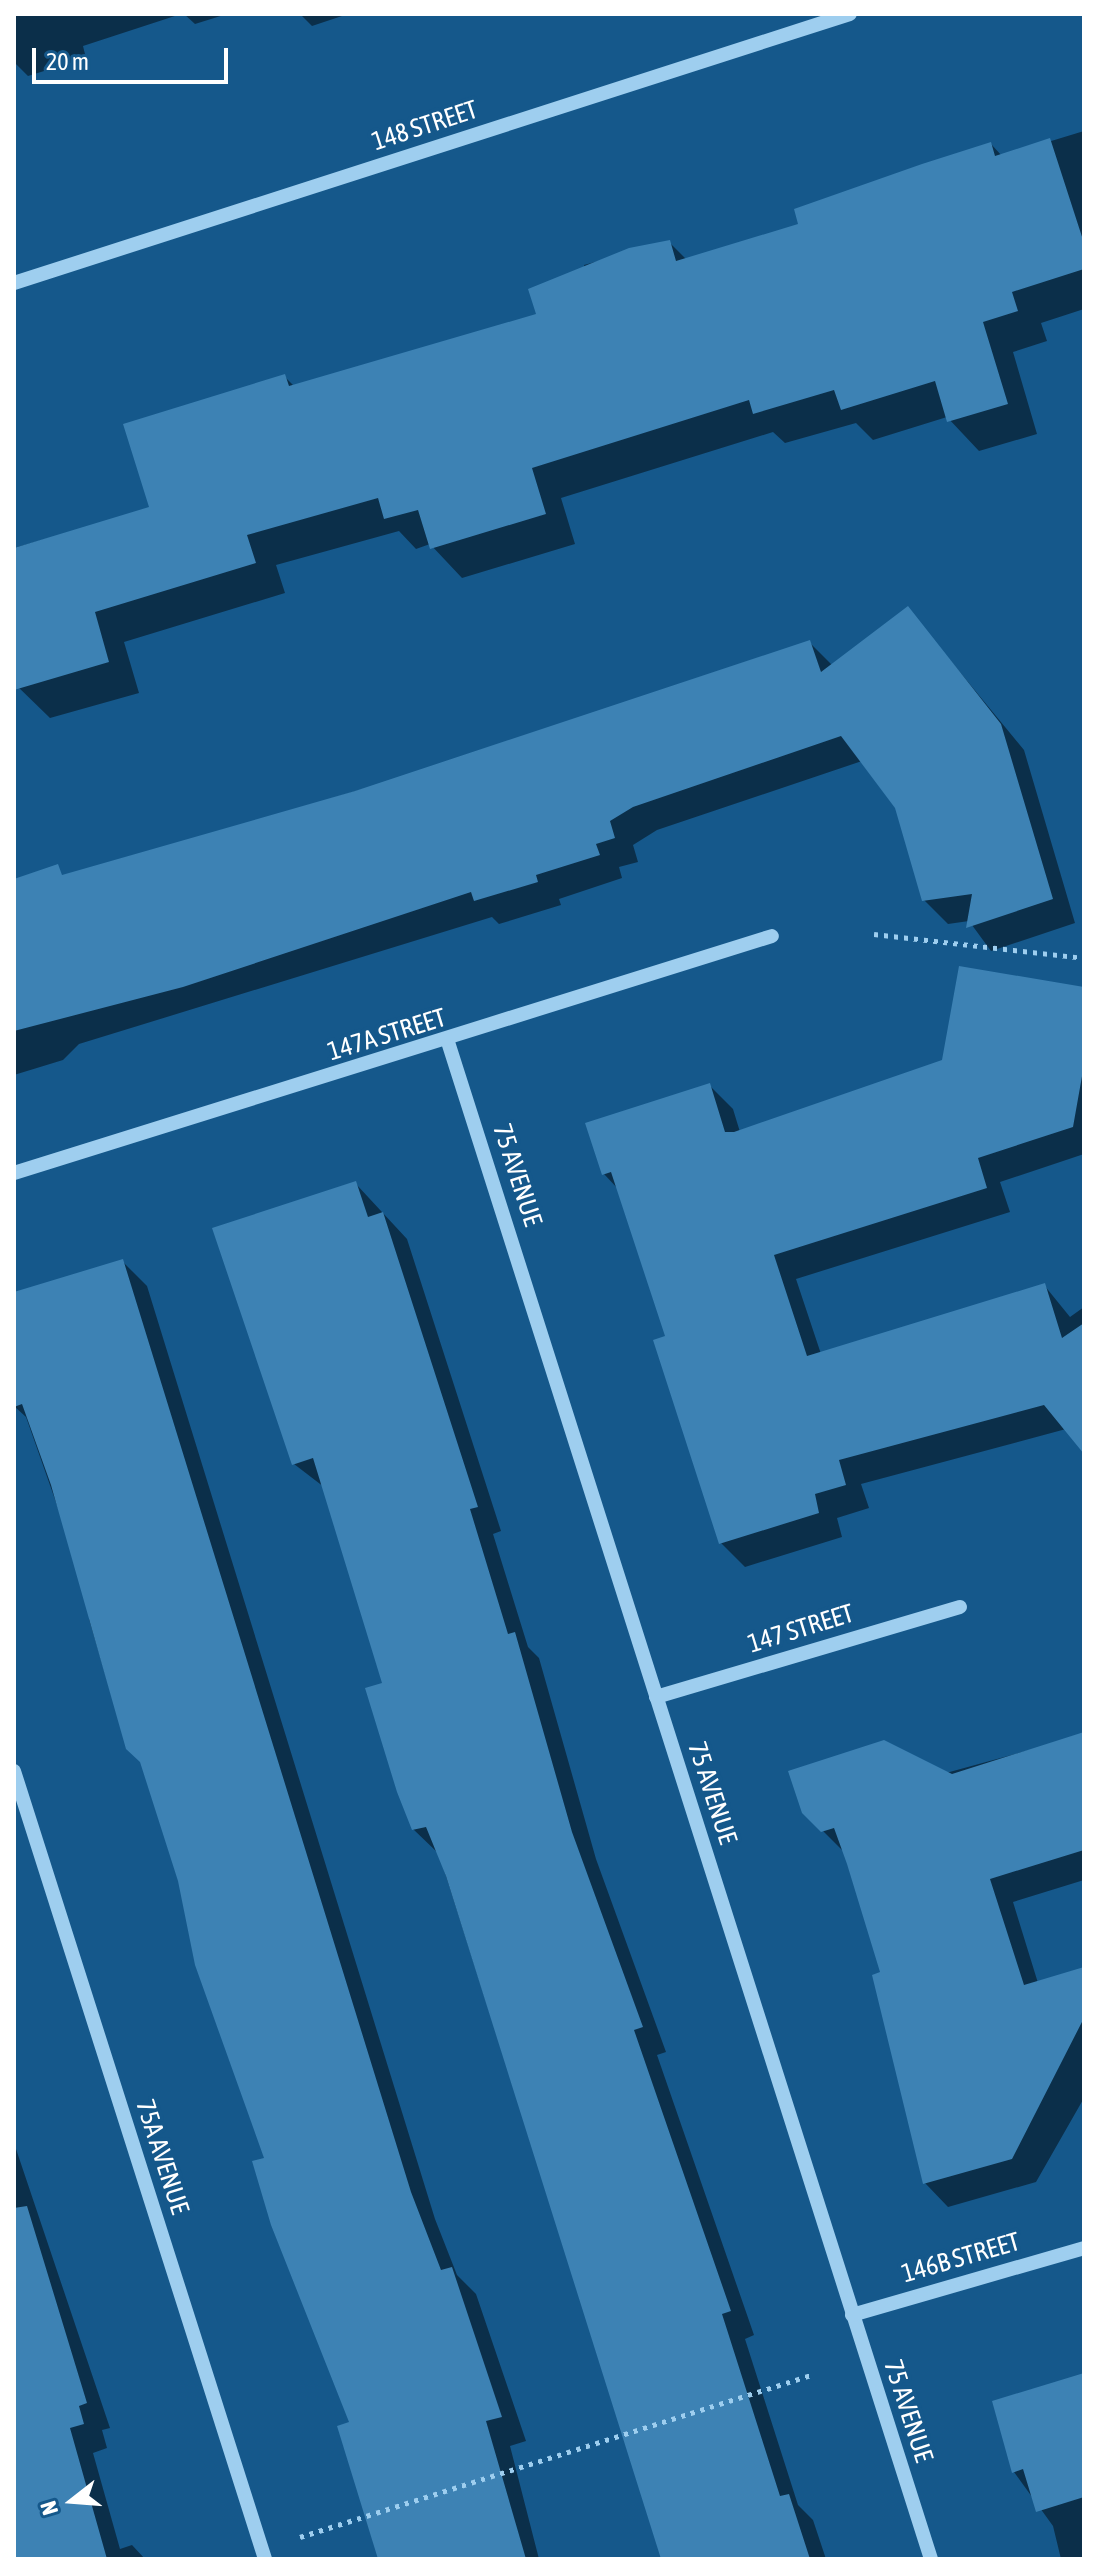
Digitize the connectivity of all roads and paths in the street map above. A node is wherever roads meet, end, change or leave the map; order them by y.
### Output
1 (850, 14) edge
2 (14, 283) edge
3 (874, 934) dead end
4 (772, 936) dead end
5 (1084, 958) edge
6 (448, 1042) junction
7 (14, 1173) edge
8 (960, 1607) dead end
9 (656, 1697) junction
10 (14, 1771) edge
11 (1084, 2248) edge
12 (852, 2315) junction
13 (814, 2374) dead end
14 (298, 2537) dead end
15 (265, 2559) edge
16 (931, 2559) edge

1 - 2 street, 148 STREET
3 - 5 path
4 - 6 street, 147A STREET
6 - 7 street, 147A STREET
6 - 9 street, 75 AVENUE
8 - 9 street, 147 STREET
9 - 12 street, 75 AVENUE
10 - 15 street, 75A AVENUE
11 - 12 street, 146B STREET
12 - 16 street, 75 AVENUE
13 - 14 path

